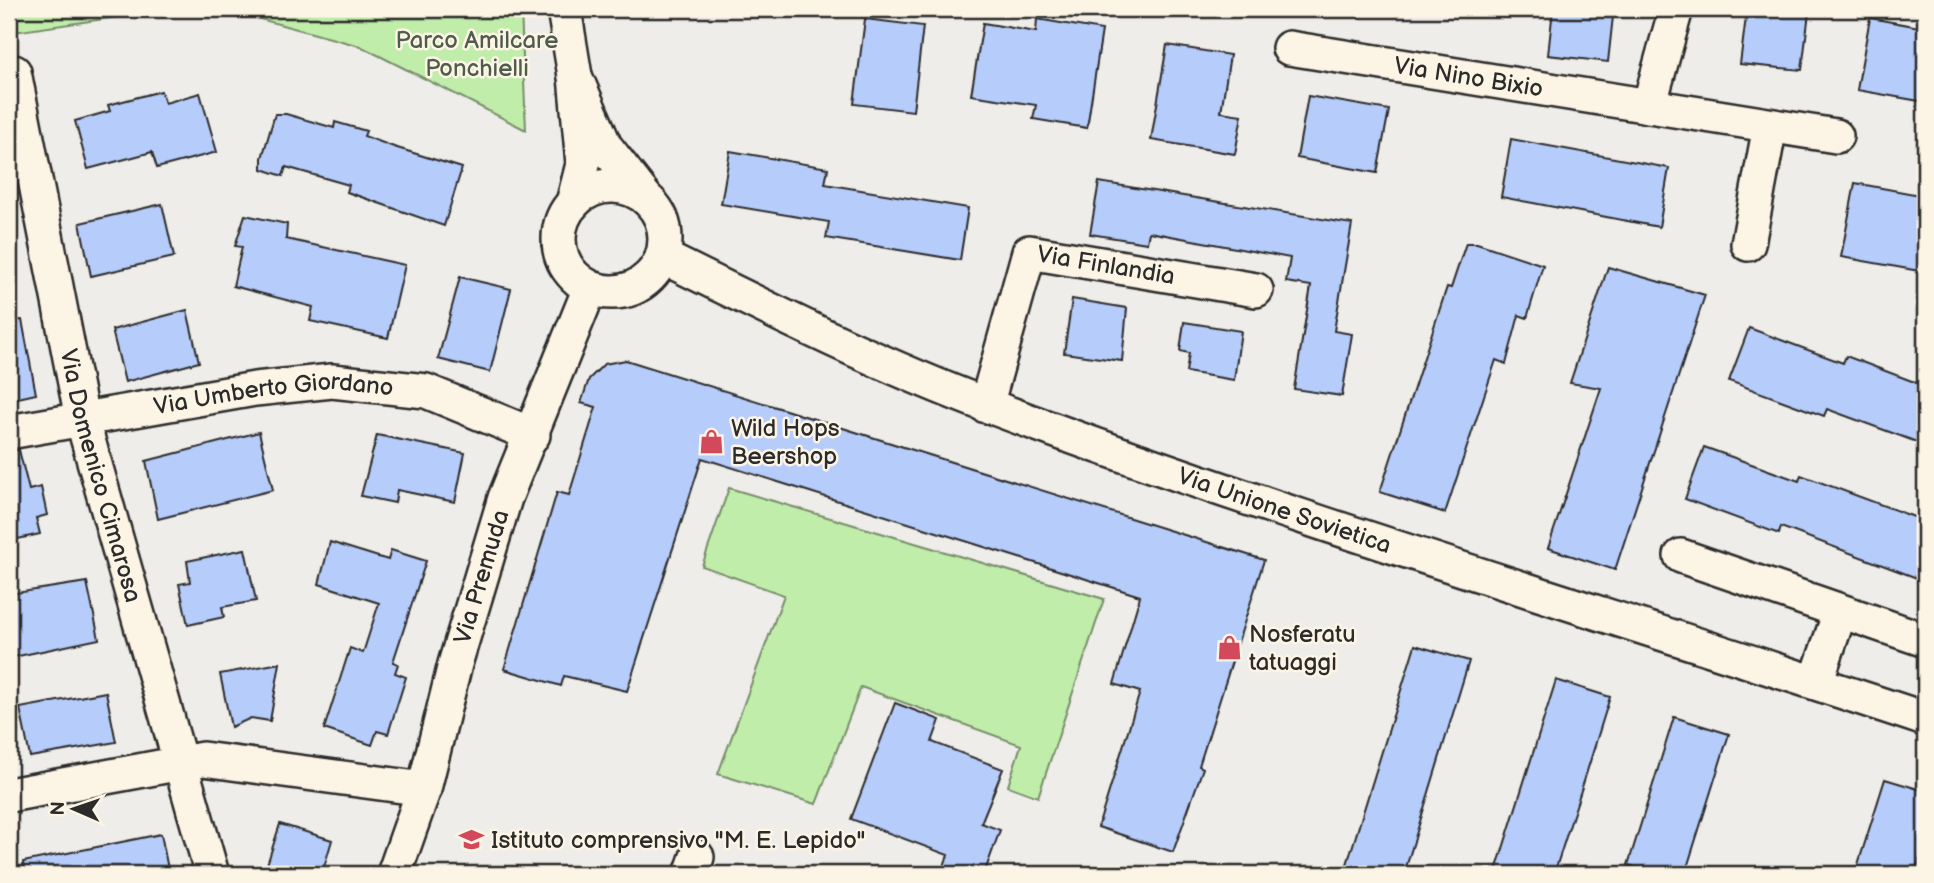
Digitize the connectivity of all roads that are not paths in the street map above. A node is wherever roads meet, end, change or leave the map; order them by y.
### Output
1 (564, 9) edge
2 (1676, 9) edge
3 (1289, 48) dead end
4 (13, 72) dead end
5 (575, 76) junction
6 (1649, 106) junction
7 (1770, 126) junction
8 (1836, 136) dead end
9 (645, 197) junction
10 (573, 203) junction
11 (1748, 244) dead end
12 (663, 257) junction
13 (590, 288) junction
14 (1256, 290) dead end
15 (986, 405) junction
16 (82, 419) junction
17 (9, 432) edge
18 (533, 435) junction
19 (1681, 556) dead end
20 (1840, 612) junction
21 (1925, 640) edge
22 (1815, 682) junction
23 (1925, 719) edge
24 (180, 763) junction
25 (424, 789) junction
26 (9, 796) edge
27 (212, 874) edge
28 (394, 874) edge

1 - 5 street
2 - 6 street
3 - 6 street, Via Nino Bixio
4 - 16 street, Via Domenico Cimarosa
5 - 9 street
5 - 10 street
6 - 7 street, Via Nino Bixio
7 - 8 street, Via Nino Bixio
7 - 11 street
9 - 10 street
9 - 12 street
10 - 13 street
12 - 13 street
12 - 15 street, Via Unione Sovietica
13 - 18 street, Via Premuda
14 - 15 street, Via Finlandia
15 - 22 street, Via Unione Sovietica
16 - 17 street, Via Umberto Giordano
16 - 18 street, Via Umberto Giordano
16 - 24 street, Via Domenico Cimarosa
18 - 25 street, Via Premuda
19 - 20 street
20 - 21 street
20 - 22 street
22 - 23 street, Via Unione Sovietica
24 - 25 street
24 - 26 street
24 - 27 street, Via Domenico Cimarosa
25 - 28 street, Via Premuda

